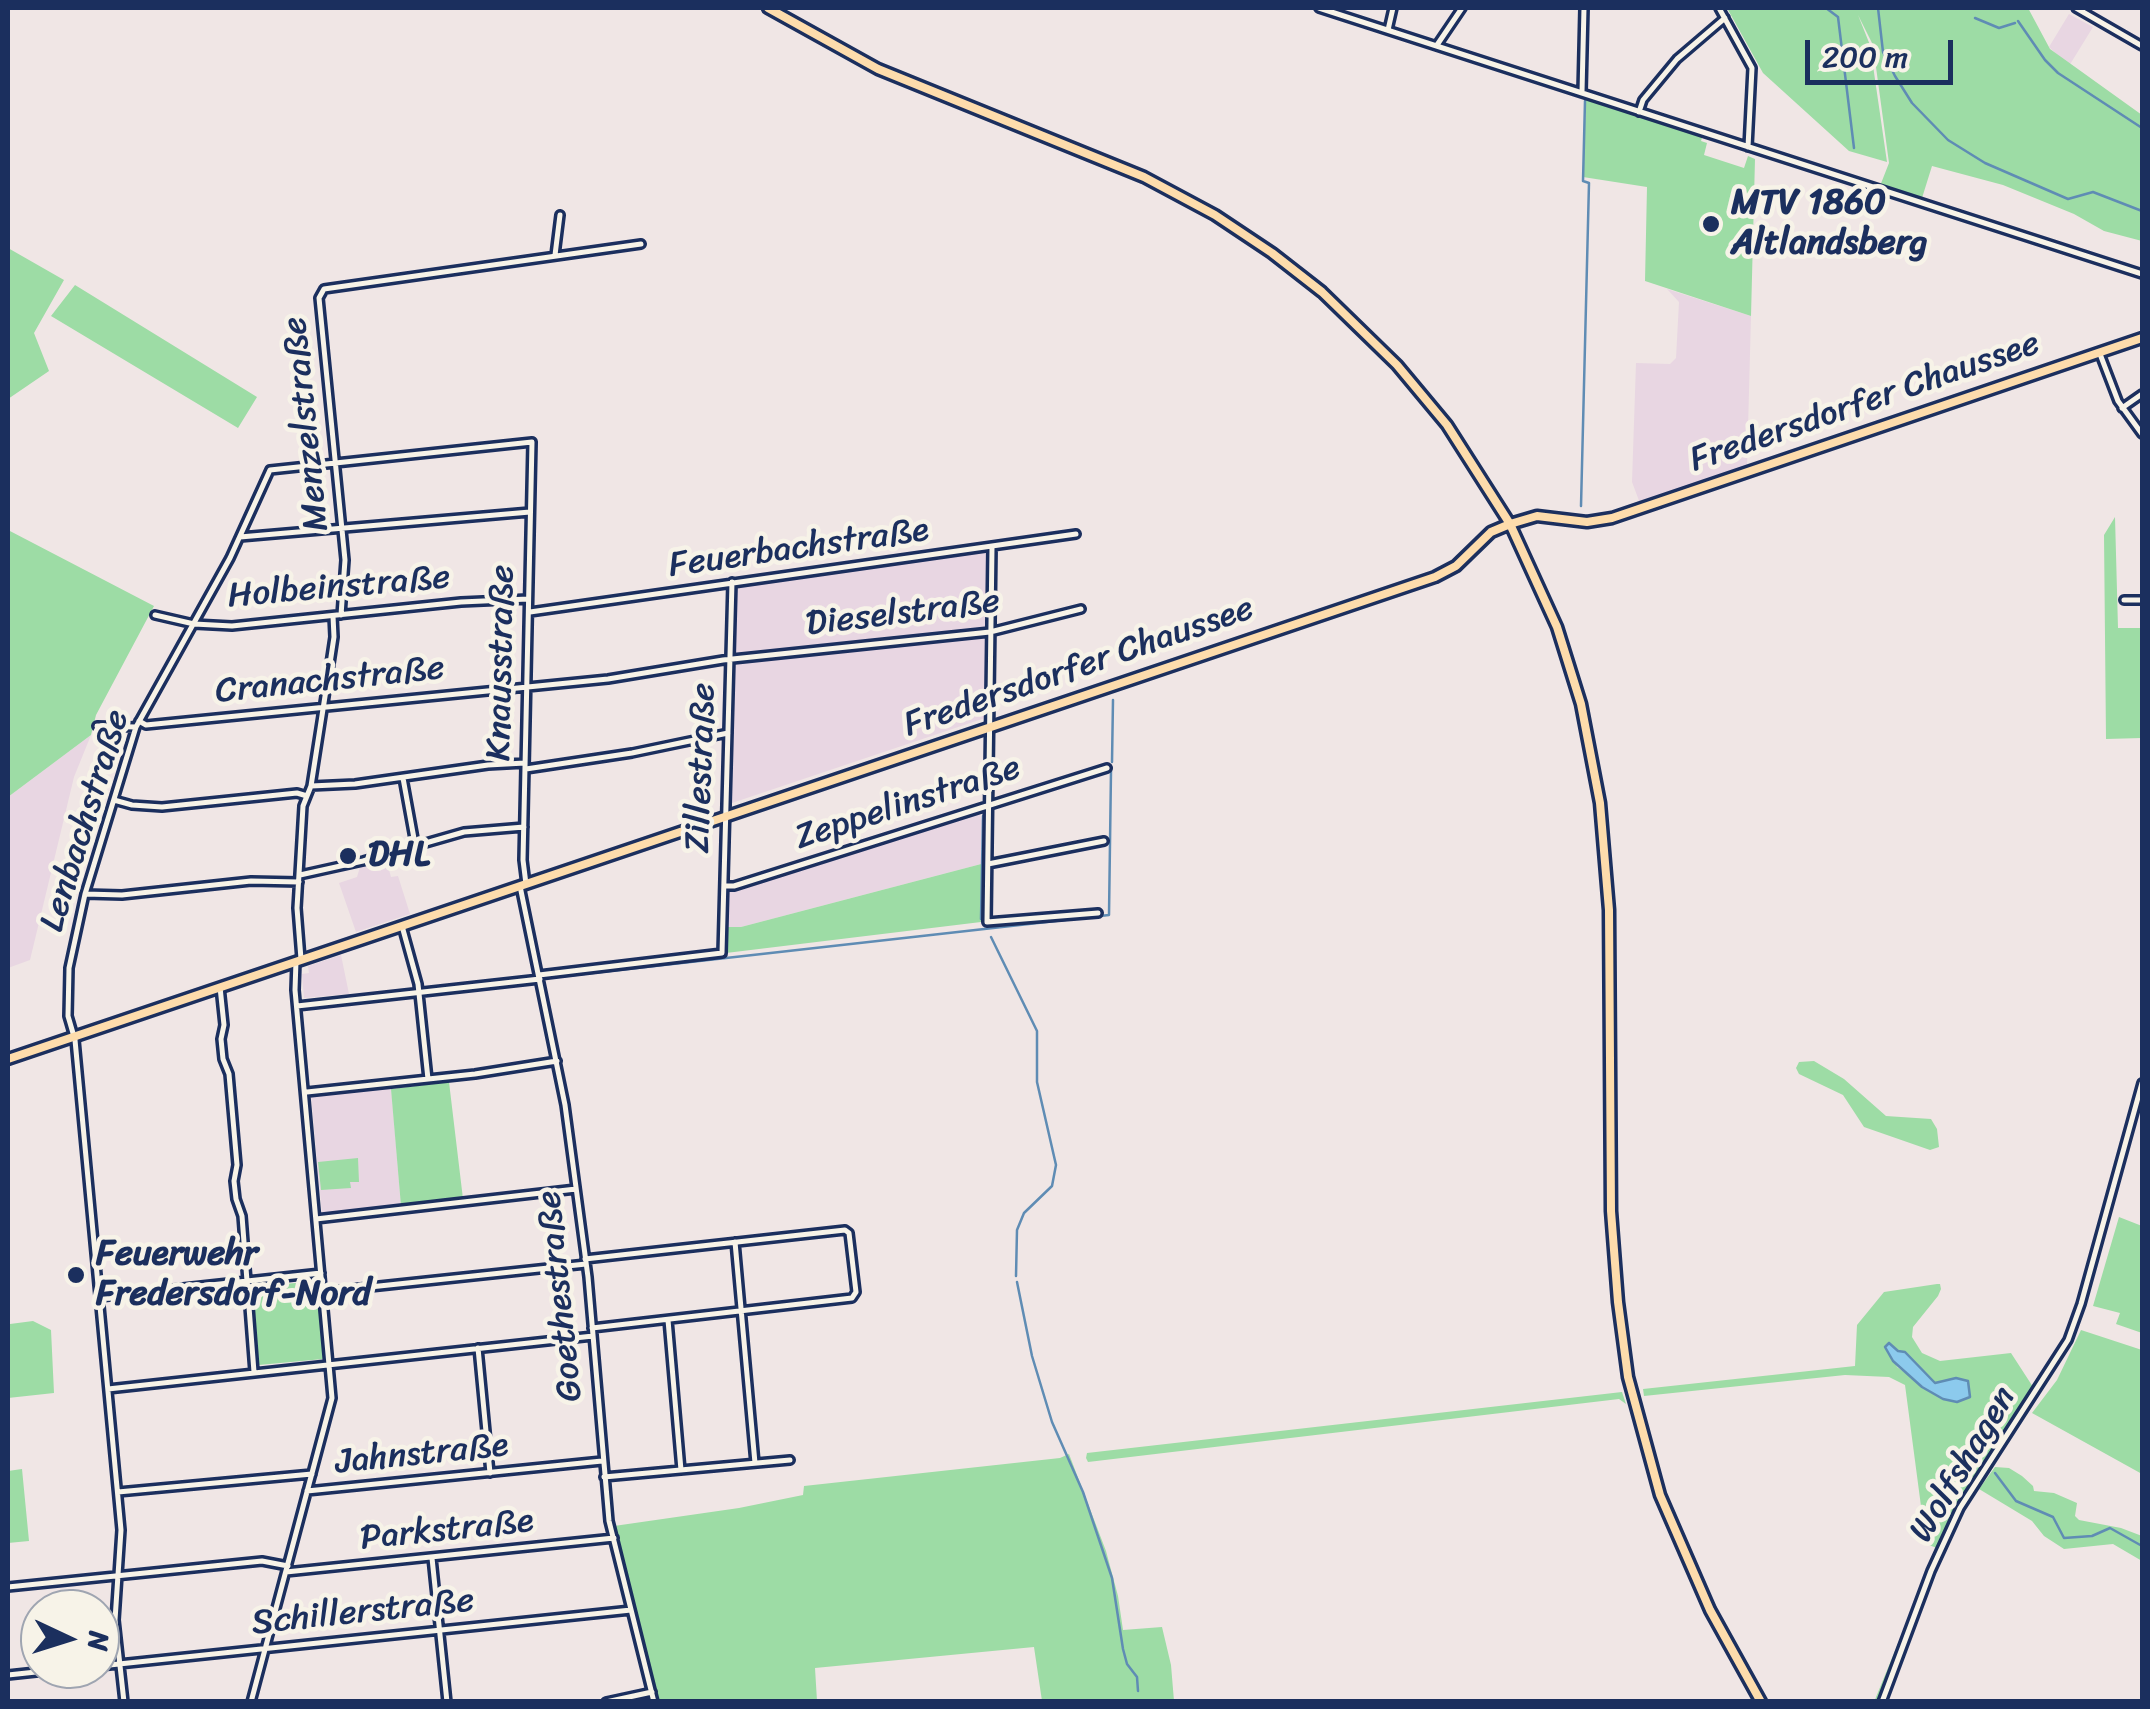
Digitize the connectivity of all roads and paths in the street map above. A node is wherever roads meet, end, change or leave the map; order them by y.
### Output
1 (768, 8) edge
2 (1319, 8) edge
3 (1393, 8) edge
4 (1462, 8) edge
5 (1584, 8) edge
6 (1718, 8) edge
7 (2076, 8) edge
8 (1725, 18) junction
9 (1388, 30) junction
10 (1437, 45) junction
11 (2142, 46) edge
12 (1582, 92) junction
13 (1639, 112) junction
14 (1748, 147) junction
15 (560, 215) dead end
16 (641, 244) dead end
17 (555, 255) junction
18 (2142, 274) edge
19 (2142, 338) edge
20 (2100, 353) junction
21 (2142, 394) edge
22 (2122, 408) junction
23 (2142, 434) edge
24 (335, 462) junction
25 (530, 512) junction
26 (1510, 524) junction
27 (342, 529) junction
28 (1076, 534) dead end
29 (240, 537) junction
30 (992, 548) junction
31 (732, 582) junction
32 (528, 599) junction
33 (2124, 600) dead end
34 (2142, 600) edge
35 (1081, 609) dead end
36 (530, 612) junction
37 (156, 615) dead end
38 (337, 615) junction
39 (194, 624) junction
40 (990, 632) junction
41 (730, 660) junction
42 (528, 688) junction
43 (322, 706) junction
44 (137, 724) junction
45 (97, 726) dead end
46 (990, 728) junction
47 (728, 734) junction
48 (526, 766) junction
49 (1106, 768) dead end
50 (403, 778) junction
51 (310, 786) junction
52 (307, 796) junction
53 (114, 800) junction
54 (988, 804) junction
55 (725, 817) junction
56 (524, 827) junction
57 (1104, 842) dead end
58 (415, 844) junction
59 (988, 864) junction
60 (300, 878) junction
61 (523, 885) junction
62 (724, 886) junction
63 (85, 894) junction
64 (1098, 913) dead end
65 (402, 926) junction
66 (298, 960) junction
67 (540, 977) junction
68 (220, 988) junction
69 (419, 992) junction
70 (297, 1006) junction
71 (74, 1036) junction
72 (8, 1058) edge
73 (557, 1061) junction
74 (428, 1079) junction
75 (2142, 1083) edge
76 (306, 1092) junction
77 (576, 1189) junction
78 (316, 1219) junction
79 (735, 1242) junction
80 (586, 1262) junction
81 (321, 1273) junction
82 (245, 1282) junction
83 (323, 1292) junction
84 (99, 1297) junction
85 (743, 1311) junction
86 (668, 1320) junction
87 (592, 1332) junction
88 (478, 1348) junction
89 (330, 1364) junction
90 (254, 1372) junction
91 (108, 1389) junction
92 (790, 1460) dead end
93 (602, 1462) junction
94 (755, 1463) junction
95 (681, 1470) junction
96 (490, 1473) junction
97 (312, 1474) junction
98 (604, 1477) junction
99 (307, 1491) junction
100 (118, 1492) junction
101 (614, 1538) junction
102 (432, 1558) junction
103 (287, 1569) junction
104 (118, 1576) junction
105 (8, 1586) edge
106 (117, 1589) edge
107 (631, 1610) junction
108 (440, 1630) junction
109 (265, 1648) junction
110 (120, 1664) joint
111 (652, 1692) junction
112 (630, 1699) edge
113 (124, 1702) edge
114 (251, 1702) edge
115 (447, 1702) edge
116 (606, 1702) edge
117 (654, 1702) edge
118 (1761, 1702) edge
119 (1882, 1702) edge

1 - 26 main road
2 - 9 street
3 - 9 street
4 - 10 street
5 - 12 street
6 - 8 street
7 - 11 street
8 - 13 street
8 - 14 street
9 - 10 street
10 - 12 street
12 - 13 street
13 - 14 street
14 - 18 street
15 - 17 street
16 - 17 street
17 - 24 street, Menzelstraße
19 - 20 main road, Fredersdorfer Chaussee
20 - 22 street
20 - 26 main road, Fredersdorfer Chaussee
21 - 22 street
22 - 23 street
24 - 25 street, Knausstraße
24 - 27 street, Menzelstraße
24 - 29 street, Lenbachstraße
25 - 27 street
25 - 32 street, Knausstraße
26 - 46 main road, Fredersdorfer Chaussee
26 - 118 main road
27 - 29 street
27 - 38 street, Menzelstraße
28 - 30 street, Feuerbachstraße
29 - 39 street, Lenbachstraße
30 - 31 street, Feuerbachstraße
30 - 40 street
31 - 36 street, Feuerbachstraße
31 - 41 street, Zillestraße
32 - 36 street, Knausstraße
32 - 38 street, Holbeinstraße
33 - 34 street
35 - 40 street, Dieselstraße
36 - 42 street, Knausstraße
37 - 39 street, Holbeinstraße
38 - 39 street, Holbeinstraße
38 - 43 street, Menzelstraße
39 - 44 street, Lenbachstraße
40 - 41 street, Dieselstraße
40 - 46 street
41 - 42 street, Dieselstraße
41 - 47 street, Zillestraße
42 - 43 street, Cranachstraße
42 - 48 street, Knausstraße
43 - 44 street, Cranachstraße
43 - 51 street, Menzelstraße
44 - 45 street, Cranachstraße
44 - 53 street, Lenbachstraße
46 - 54 street
46 - 55 main road, Fredersdorfer Chaussee
47 - 48 street
47 - 55 street, Zillestraße
48 - 50 street
48 - 56 street, Knausstraße
49 - 54 street, Zeppelinstraße
50 - 51 street
50 - 58 street
51 - 52 street, Menzelstraße
52 - 53 street
52 - 60 street, Menzelstraße
53 - 63 street, Lenbachstraße
54 - 59 street
54 - 62 street, Zeppelinstraße
55 - 61 main road, Fredersdorfer Chaussee
55 - 62 street, Zillestraße
56 - 58 street
56 - 61 street, Knausstraße
57 - 59 street
58 - 60 street
59 - 64 street
60 - 63 street
60 - 66 street, Menzelstraße
61 - 65 main road, Fredersdorfer Chaussee
61 - 67 street, Goethestraße
62 - 67 street, Zillestraße
63 - 71 street, Lenbachstraße
65 - 66 main road, Fredersdorfer Chaussee
65 - 69 street
66 - 68 main road, Fredersdorfer Chaussee
66 - 70 street, Menzelstraße
67 - 69 street
67 - 73 street, Goethestraße
68 - 71 main road, Fredersdorfer Chaussee
68 - 82 street
69 - 70 street
69 - 74 street
70 - 76 street, Menzelstraße
71 - 72 main road, Fredersdorfer Chaussee
71 - 84 street, Lenbachstraße
73 - 74 street
73 - 77 street, Goethestraße
74 - 76 street
75 - 119 street, Wolfshagen
76 - 78 street, Menzelstraße
77 - 78 street
77 - 80 street, Goethestraße
78 - 81 street, Menzelstraße
79 - 80 street
79 - 85 street
79 - 85 street
80 - 83 street
80 - 87 street, Goethestraße
81 - 82 street
81 - 83 street, Menzelstraße
82 - 84 street
82 - 90 street
83 - 89 street, Menzelstraße
84 - 91 street, Lenbachstraße
85 - 86 street
85 - 94 street
86 - 87 street
86 - 95 street
87 - 88 street
87 - 93 street, Goethestraße
88 - 89 street
88 - 96 street
89 - 90 street
89 - 97 street, Menzelstraße
90 - 91 street
91 - 100 street, Lenbachstraße
92 - 94 street
93 - 96 street, Jahnstraße
93 - 98 street, Goethestraße
94 - 95 street
95 - 98 street
96 - 99 street, Jahnstraße
97 - 99 street, Menzelstraße
97 - 100 street
98 - 101 street, Goethestraße
99 - 103 street, Menzelstraße
100 - 104 street, Lenbachstraße
101 - 102 street, Parkstraße
101 - 107 street, Goethestraße
102 - 103 street, Parkstraße
102 - 108 street
103 - 104 street, Parkstraße
103 - 109 street, Menzelstraße
104 - 105 street, Parkstraße
104 - 106 street, Lenbachstraße
107 - 108 street, Schillerstraße
107 - 111 street, Goethestraße
108 - 109 street, Schillerstraße
108 - 115 street
109 - 110 street, Schillerstraße
109 - 114 street, Menzelstraße
110 - 113 street, Lenbachstraße
111 - 112 street
111 - 117 street, Goethestraße
112 - 116 street

